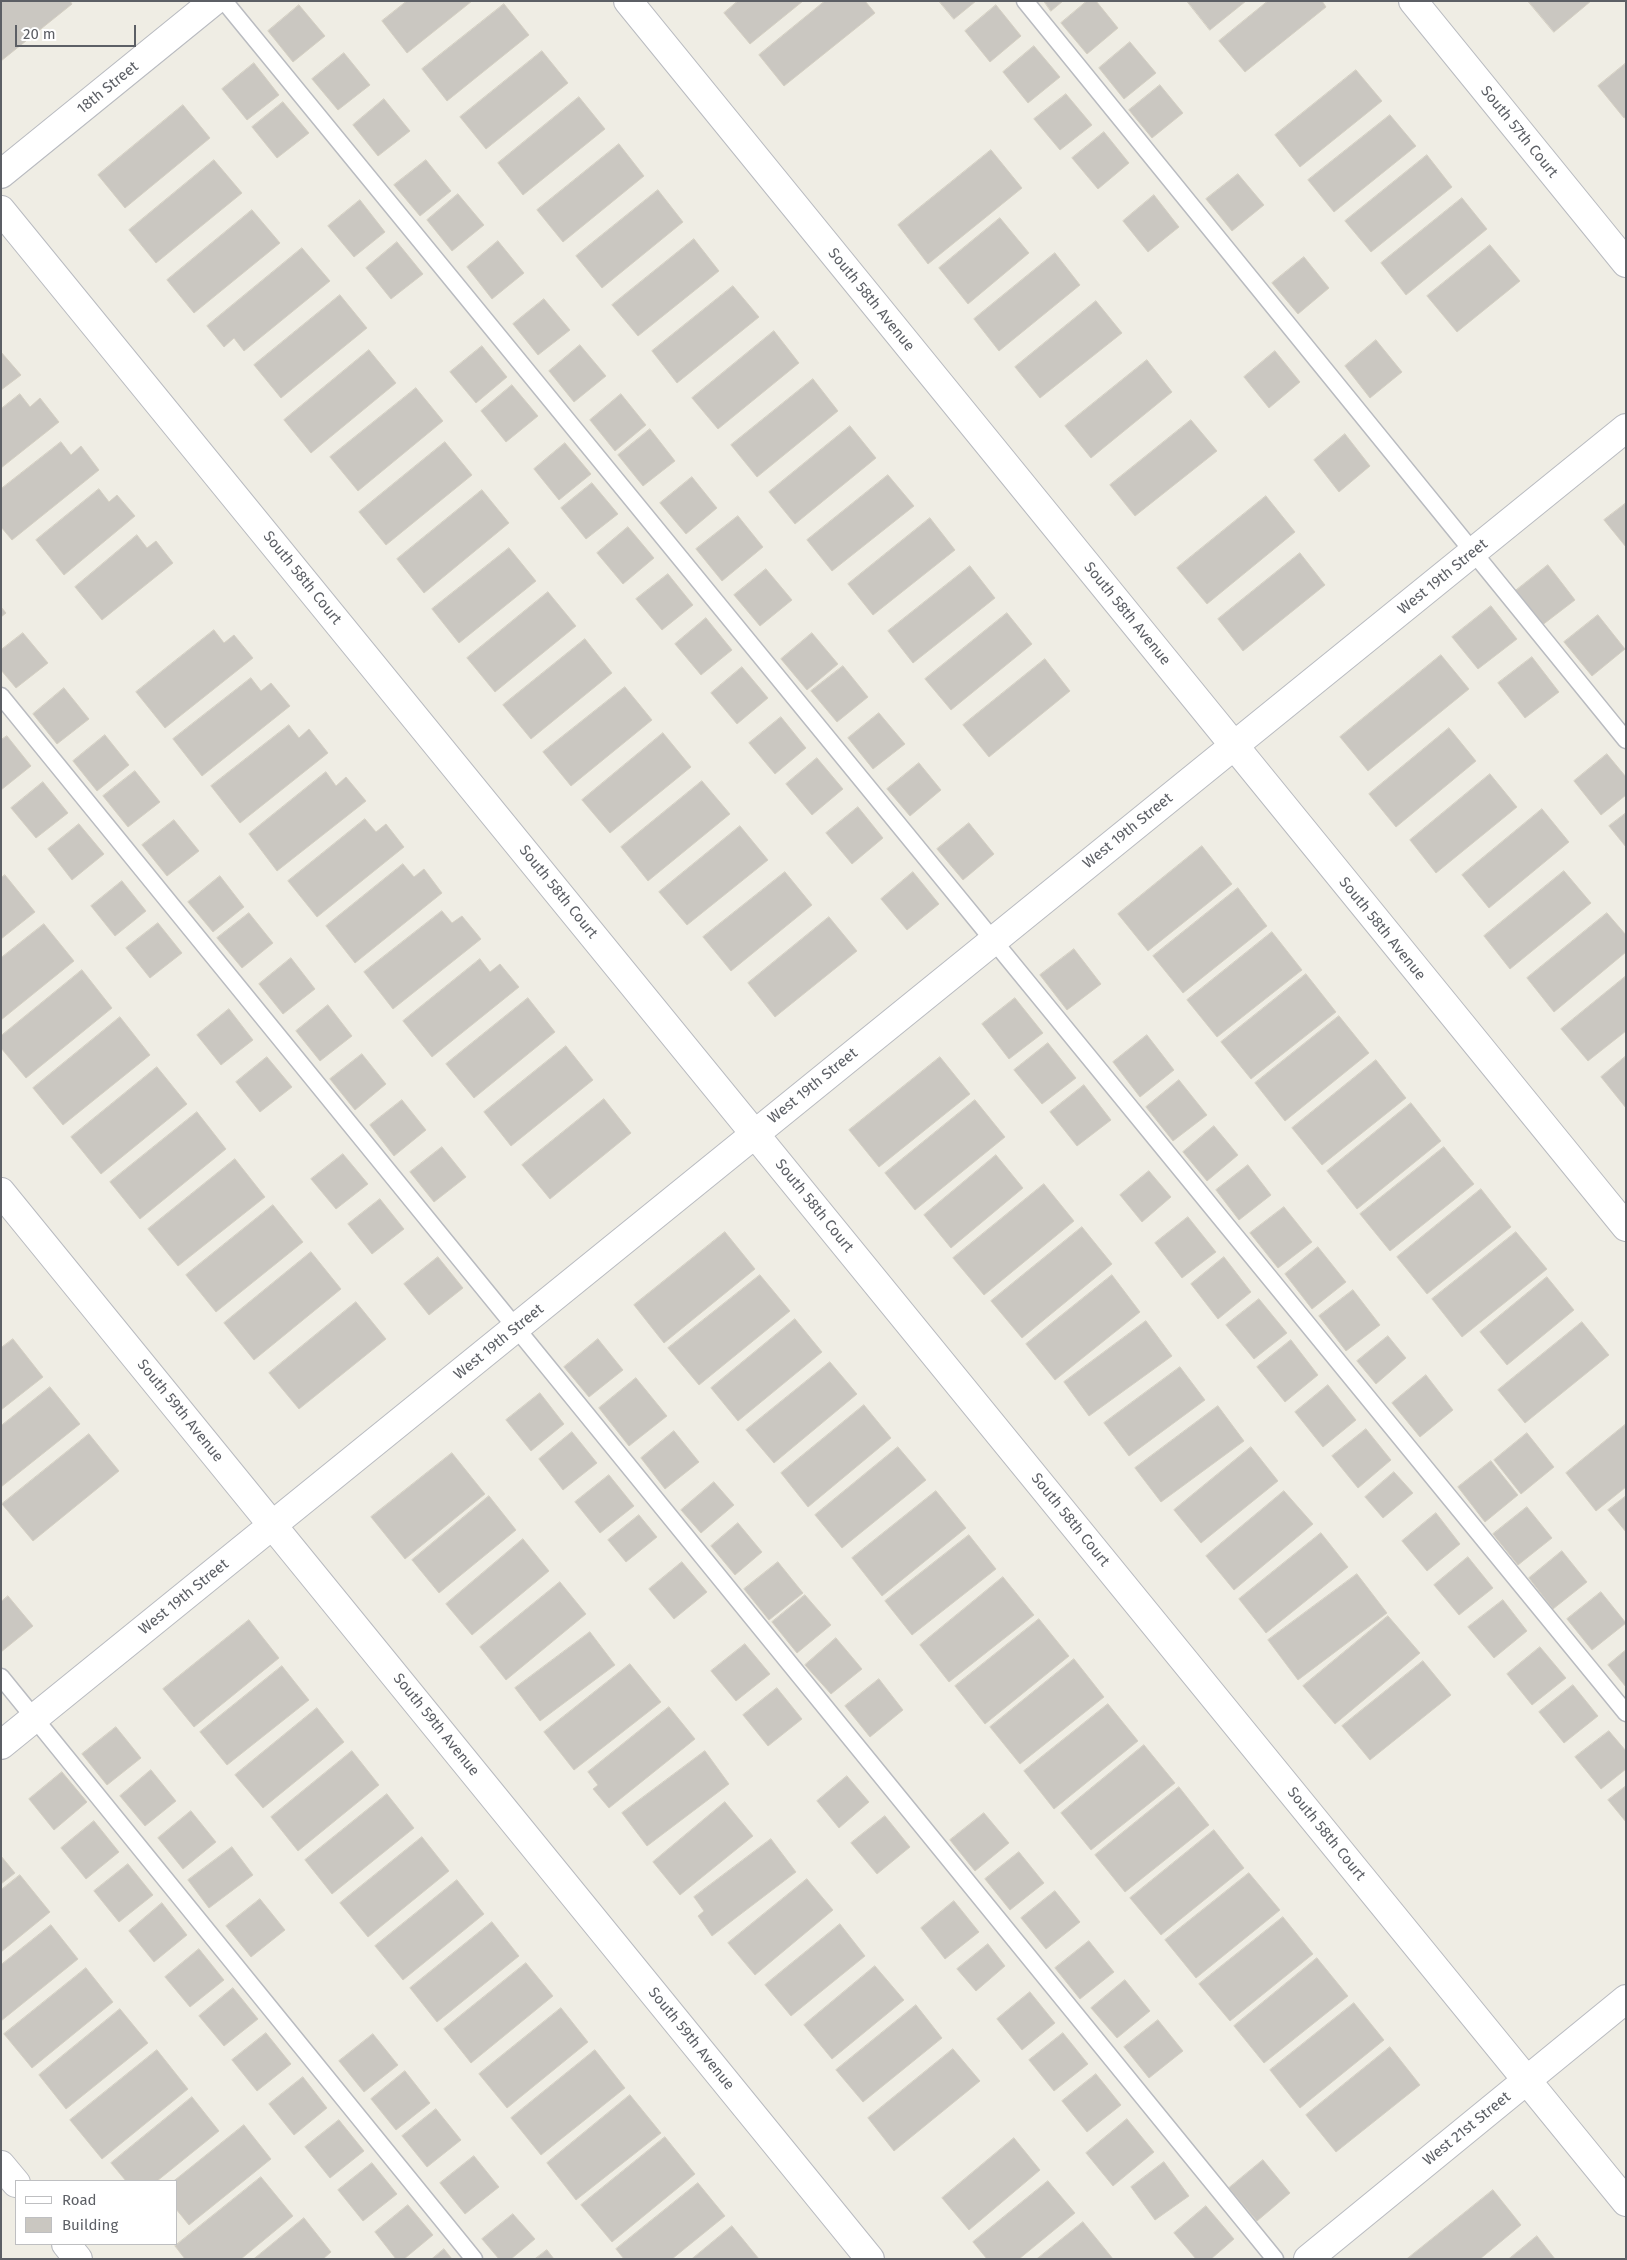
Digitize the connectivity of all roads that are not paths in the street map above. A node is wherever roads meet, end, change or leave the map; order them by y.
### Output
1 (214, 1) edge
2 (224, 1) edge
3 (628, 1) edge
4 (1026, 1) edge
5 (1413, 1) edge
6 (1, 174) edge
7 (1, 210) edge
8 (1626, 263) edge
9 (1626, 428) edge
10 (1473, 552) junction
11 (1, 696) edge
12 (1626, 740) edge
13 (1234, 746) junction
14 (993, 941) junction
15 (755, 1134) junction
16 (1, 1192) edge
17 (1626, 1227) edge
18 (516, 1328) junction
19 (272, 1525) junction
20 (1, 1677) edge
21 (1626, 1713) edge
22 (35, 1718) junction
23 (1, 1745) edge
24 (1626, 1999) edge
25 (1526, 2080) junction
26 (1, 2165) edge
27 (15, 2182) edge
28 (1626, 2202) edge
29 (67, 2245) edge
30 (78, 2259) edge
31 (474, 2259) edge
32 (870, 2259) edge
33 (1275, 2259) edge
34 (1308, 2259) edge

1 - 6 street, 18th Street
2 - 14 lane
3 - 13 street, South 58th Avenue
4 - 10 lane
5 - 8 street, South 57th Court
7 - 15 street, South 58th Court
9 - 10 street, West 19th Street
10 - 12 lane
10 - 13 street, West 19th Street
11 - 18 lane
13 - 14 street, West 19th Street
13 - 17 street, South 58th Avenue
14 - 15 street, West 19th Street
14 - 21 lane
15 - 18 street, West 19th Street
15 - 25 street, South 58th Court
16 - 19 street, South 59th Avenue
18 - 19 street, West 19th Street
18 - 33 lane
19 - 22 street, West 19th Street
19 - 32 street, South 59th Avenue
20 - 22 lane
22 - 23 street, West 19th Street
22 - 31 lane
24 - 25 street, West 21st Street
25 - 28 street, South 58th Court
25 - 34 street, West 21st Street
26 - 27 street
29 - 30 street

